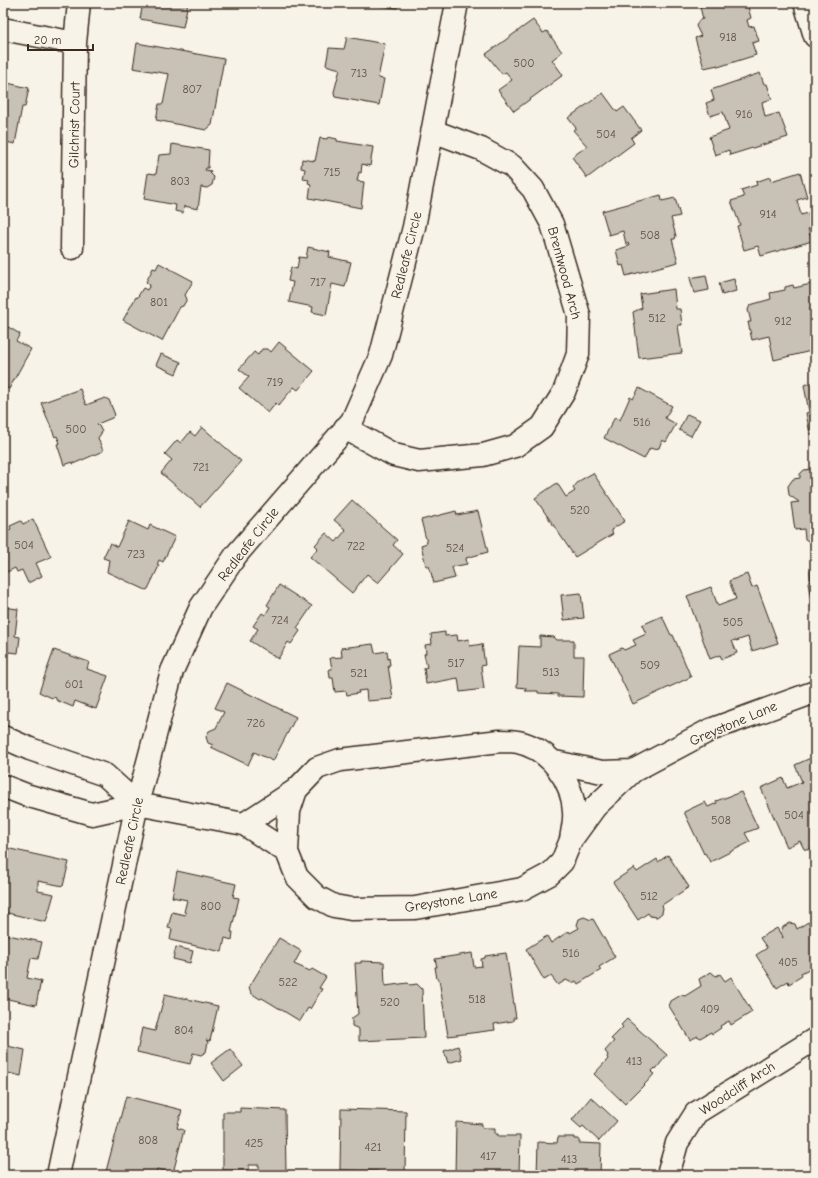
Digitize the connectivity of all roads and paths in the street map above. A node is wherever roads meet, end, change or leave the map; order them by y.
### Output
1 (79, 3) edge
2 (457, 3) edge
3 (805, 3) edge
4 (3, 29) edge
5 (815, 36) edge
6 (75, 43) junction
7 (432, 131) junction
8 (72, 248) dead end
9 (345, 428) junction
10 (815, 692) edge
11 (3, 736) edge
12 (554, 762) junction
13 (632, 771) junction
14 (3, 786) edge
15 (296, 790) junction
16 (137, 804) junction
17 (244, 824) junction
18 (571, 840) junction
19 (287, 852) junction
20 (815, 1039) edge
21 (58, 1175) edge
22 (668, 1175) edge

1 - 6 street, Gilchrist Court
2 - 7 street, Redleafe Circle
3 - 5 street
4 - 6 street
6 - 8 street, Gilchrist Court
7 - 9 street, Redleafe Circle
7 - 9 street, Brentwood Arch
9 - 16 street, Redleafe Circle
10 - 13 street, Greystone Lane
11 - 16 street
12 - 13 street, Greystone Lane
12 - 15 street, Greystone Lane
12 - 18 street, Greystone Lane
13 - 18 street, Greystone Lane
14 - 16 street
15 - 17 street, Greystone Lane
15 - 19 street, Greystone Lane
16 - 17 street
16 - 21 street, Redleafe Circle
17 - 19 street
18 - 19 street, Greystone Lane
20 - 22 street, Woodcliff Arch

